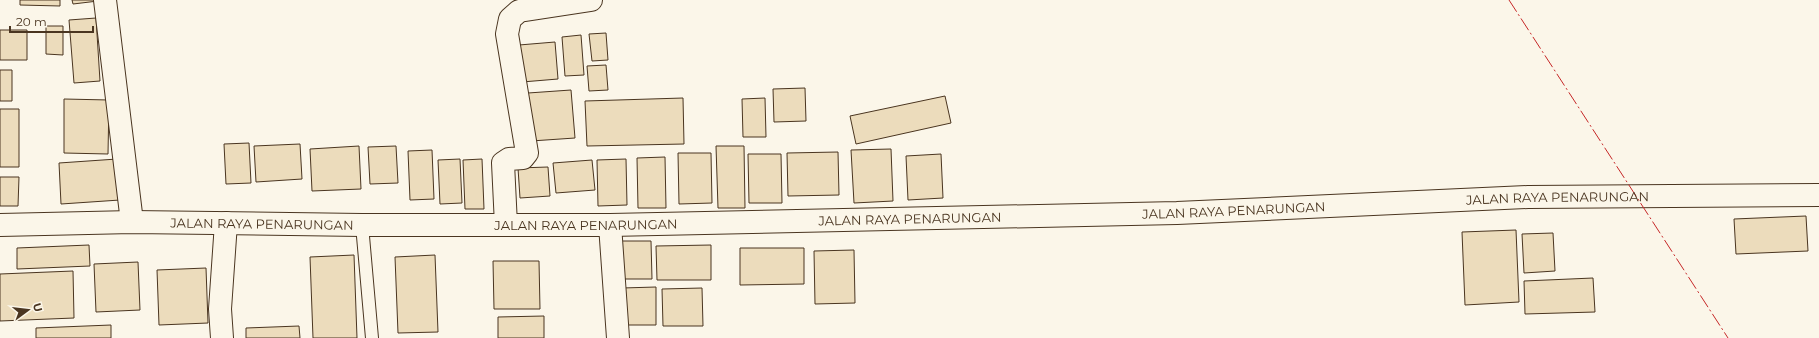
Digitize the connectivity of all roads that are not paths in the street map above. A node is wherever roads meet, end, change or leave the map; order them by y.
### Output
1 (105, 0) edge
2 (591, 0) edge
3 (1819, 195) edge
4 (132, 222) junction
5 (226, 224) junction
6 (0, 225) edge
7 (362, 225) junction
8 (506, 225) junction
9 (610, 225) junction
10 (222, 338) edge
11 (372, 338) edge
12 (618, 338) edge

1 - 4 main road
2 - 8 main road
3 - 9 main road, JALAN RAYA PENARUNGAN
4 - 5 main road, JALAN RAYA PENARUNGAN
4 - 6 main road, JALAN RAYA PENARUNGAN
5 - 7 main road, JALAN RAYA PENARUNGAN
5 - 10 main road
7 - 8 main road, JALAN RAYA PENARUNGAN
7 - 11 lane
8 - 9 main road, JALAN RAYA PENARUNGAN
9 - 12 main road

